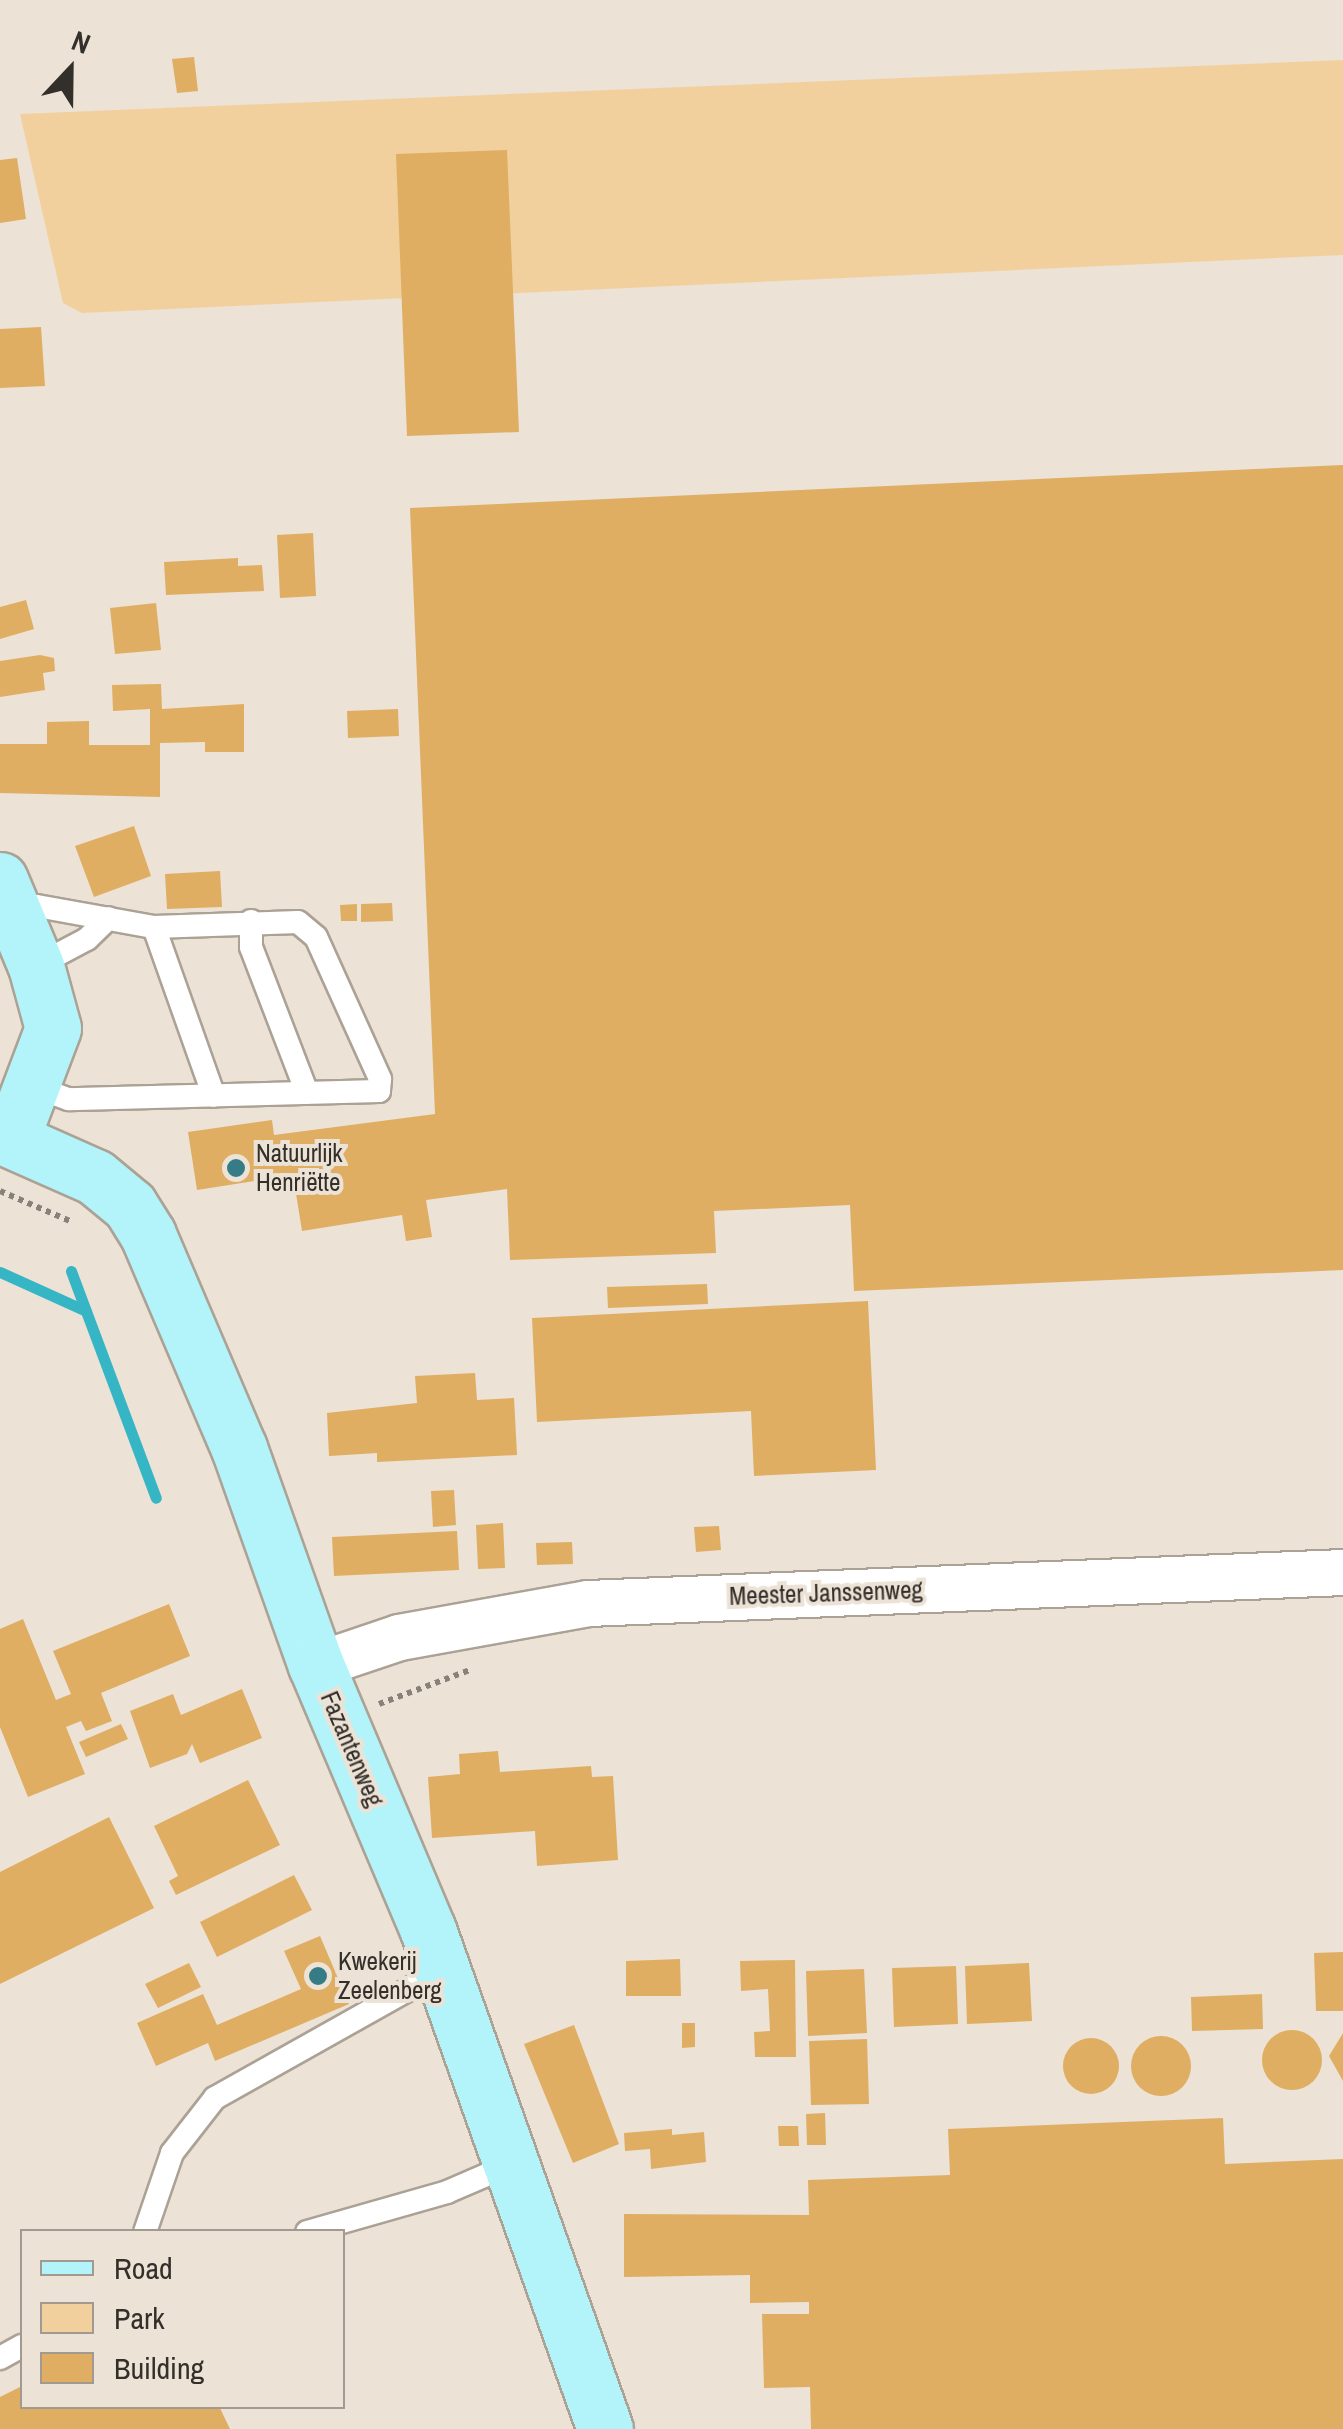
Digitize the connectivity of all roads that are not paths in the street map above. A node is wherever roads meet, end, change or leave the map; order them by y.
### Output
1 (8, 898) edge
2 (109, 918) junction
3 (251, 921) junction
4 (154, 927) junction
5 (36, 966) junction
6 (32, 1086) junction
7 (307, 1093) junction
8 (214, 1096) junction
9 (5, 1137) edge
10 (1343, 1572) edge
11 (316, 1665) junction
12 (443, 1970) junction
13 (512, 2164) junction
14 (146, 2229) edge
15 (318, 2229) edge
16 (604, 2429) edge

1 - 2 lane
1 - 5 street
2 - 4 lane
2 - 5 lane
3 - 4 lane
3 - 7 lane
3 - 7 lane
4 - 8 lane
5 - 6 street
6 - 8 lane
6 - 9 street
7 - 8 lane
9 - 11 street, Fazantenweg
10 - 11 street, Meester Janssenweg
11 - 12 street, Fazantenweg
12 - 13 street, Fazantenweg
12 - 14 lane
13 - 15 lane
13 - 16 street, Fazantenweg

